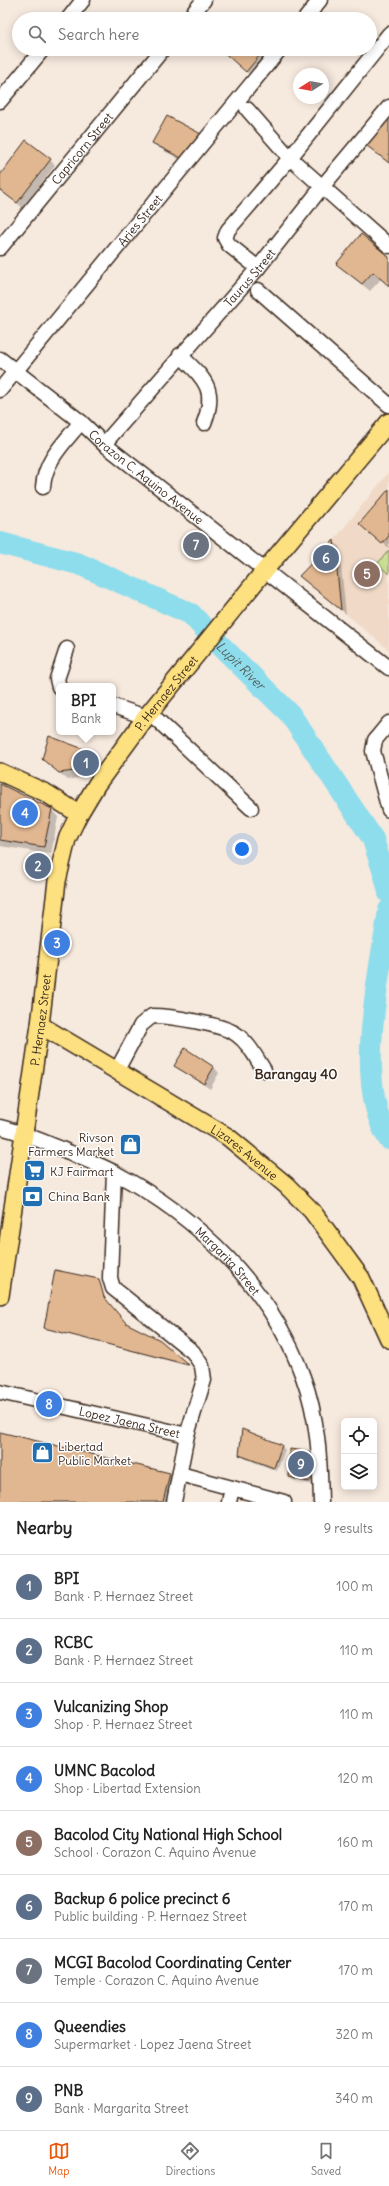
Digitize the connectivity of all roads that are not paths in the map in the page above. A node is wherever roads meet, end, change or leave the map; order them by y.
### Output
1 (84, 0) edge
2 (204, 0) edge
3 (320, 0) edge
4 (74, 12) edge
5 (194, 12) edge
6 (310, 12) edge
7 (389, 34) edge
8 (377, 49) edge
9 (37, 56) edge
10 (157, 56) edge
11 (274, 56) edge
12 (371, 56) edge
13 (0, 101) edge
14 (389, 107) edge
15 (246, 109) dead end
16 (290, 158) junction
17 (322, 187) junction
18 (389, 246) edge
19 (0, 248) edge
20 (258, 268) junction
21 (258, 290) dead end
22 (180, 355) junction
23 (0, 358) edge
24 (16, 372) junction
25 (0, 390) edge
26 (389, 405) edge
27 (81, 422) junction
28 (389, 422) edge
29 (204, 423) dead end
30 (104, 444) junction
31 (43, 487) dead end
32 (265, 570) junction
33 (66, 649) dead end
34 (389, 668) edge
35 (58, 683) edge
36 (116, 707) edge
37 (148, 715) junction
38 (389, 723) edge
39 (0, 772) edge
40 (251, 808) dead end
41 (389, 810) edge
42 (79, 814) junction
43 (40, 1025) junction
44 (118, 1070) junction
45 (264, 1070) dead end
46 (0, 1127) edge
47 (24, 1133) junction
48 (114, 1172) junction
49 (0, 1296) edge
50 (389, 1339) edge
51 (0, 1392) edge
52 (187, 1435) junction
53 (180, 1474) junction
54 (232, 1488) junction
55 (174, 1502) edge
56 (228, 1502) edge
57 (284, 1502) edge
58 (321, 1502) edge

1 - 4 street
2 - 5 street
3 - 6 street
7 - 8 street
9 - 13 street
10 - 19 street, Capricorn Street
11 - 24 street, Aries Street
12 - 16 street
14 - 17 street, Taurus Street
15 - 16 street
16 - 17 street
16 - 20 street
17 - 18 street
17 - 20 street, Taurus Street
20 - 22 street, Taurus Street
21 - 26 street
22 - 29 street
22 - 30 street, Taurus Street
23 - 24 street, Corazon C. Aquino Avenue
24 - 25 street, Aries Street
24 - 27 street, Corazon C. Aquino Avenue
27 - 30 street, Corazon C. Aquino Avenue
27 - 31 street
28 - 32 main road, P. Hernaez Street
30 - 32 street, Corazon C. Aquino Avenue
32 - 34 street, Corazon C. Aquino Avenue
32 - 37 main road, P. Hernaez Street
33 - 35 street
36 - 37 street
37 - 40 street
37 - 42 main road, P. Hernaez Street
38 - 41 street
39 - 42 main road
42 - 43 main road, P. Hernaez Street
43 - 44 main road, Lizares Avenue
43 - 47 main road, P. Hernaez Street
44 - 45 street
44 - 50 main road, Lizares Avenue
46 - 47 street, Margarita Street
47 - 48 street, Margarita Street
47 - 49 main road, P. Hernaez Street
48 - 52 street
48 - 58 street, Margarita Street
51 - 52 street, Lopez Jaena Street
52 - 53 street, Lopez Jaena Street
53 - 54 street
53 - 55 street, Lopez Jaena Street
54 - 56 street
54 - 57 street

